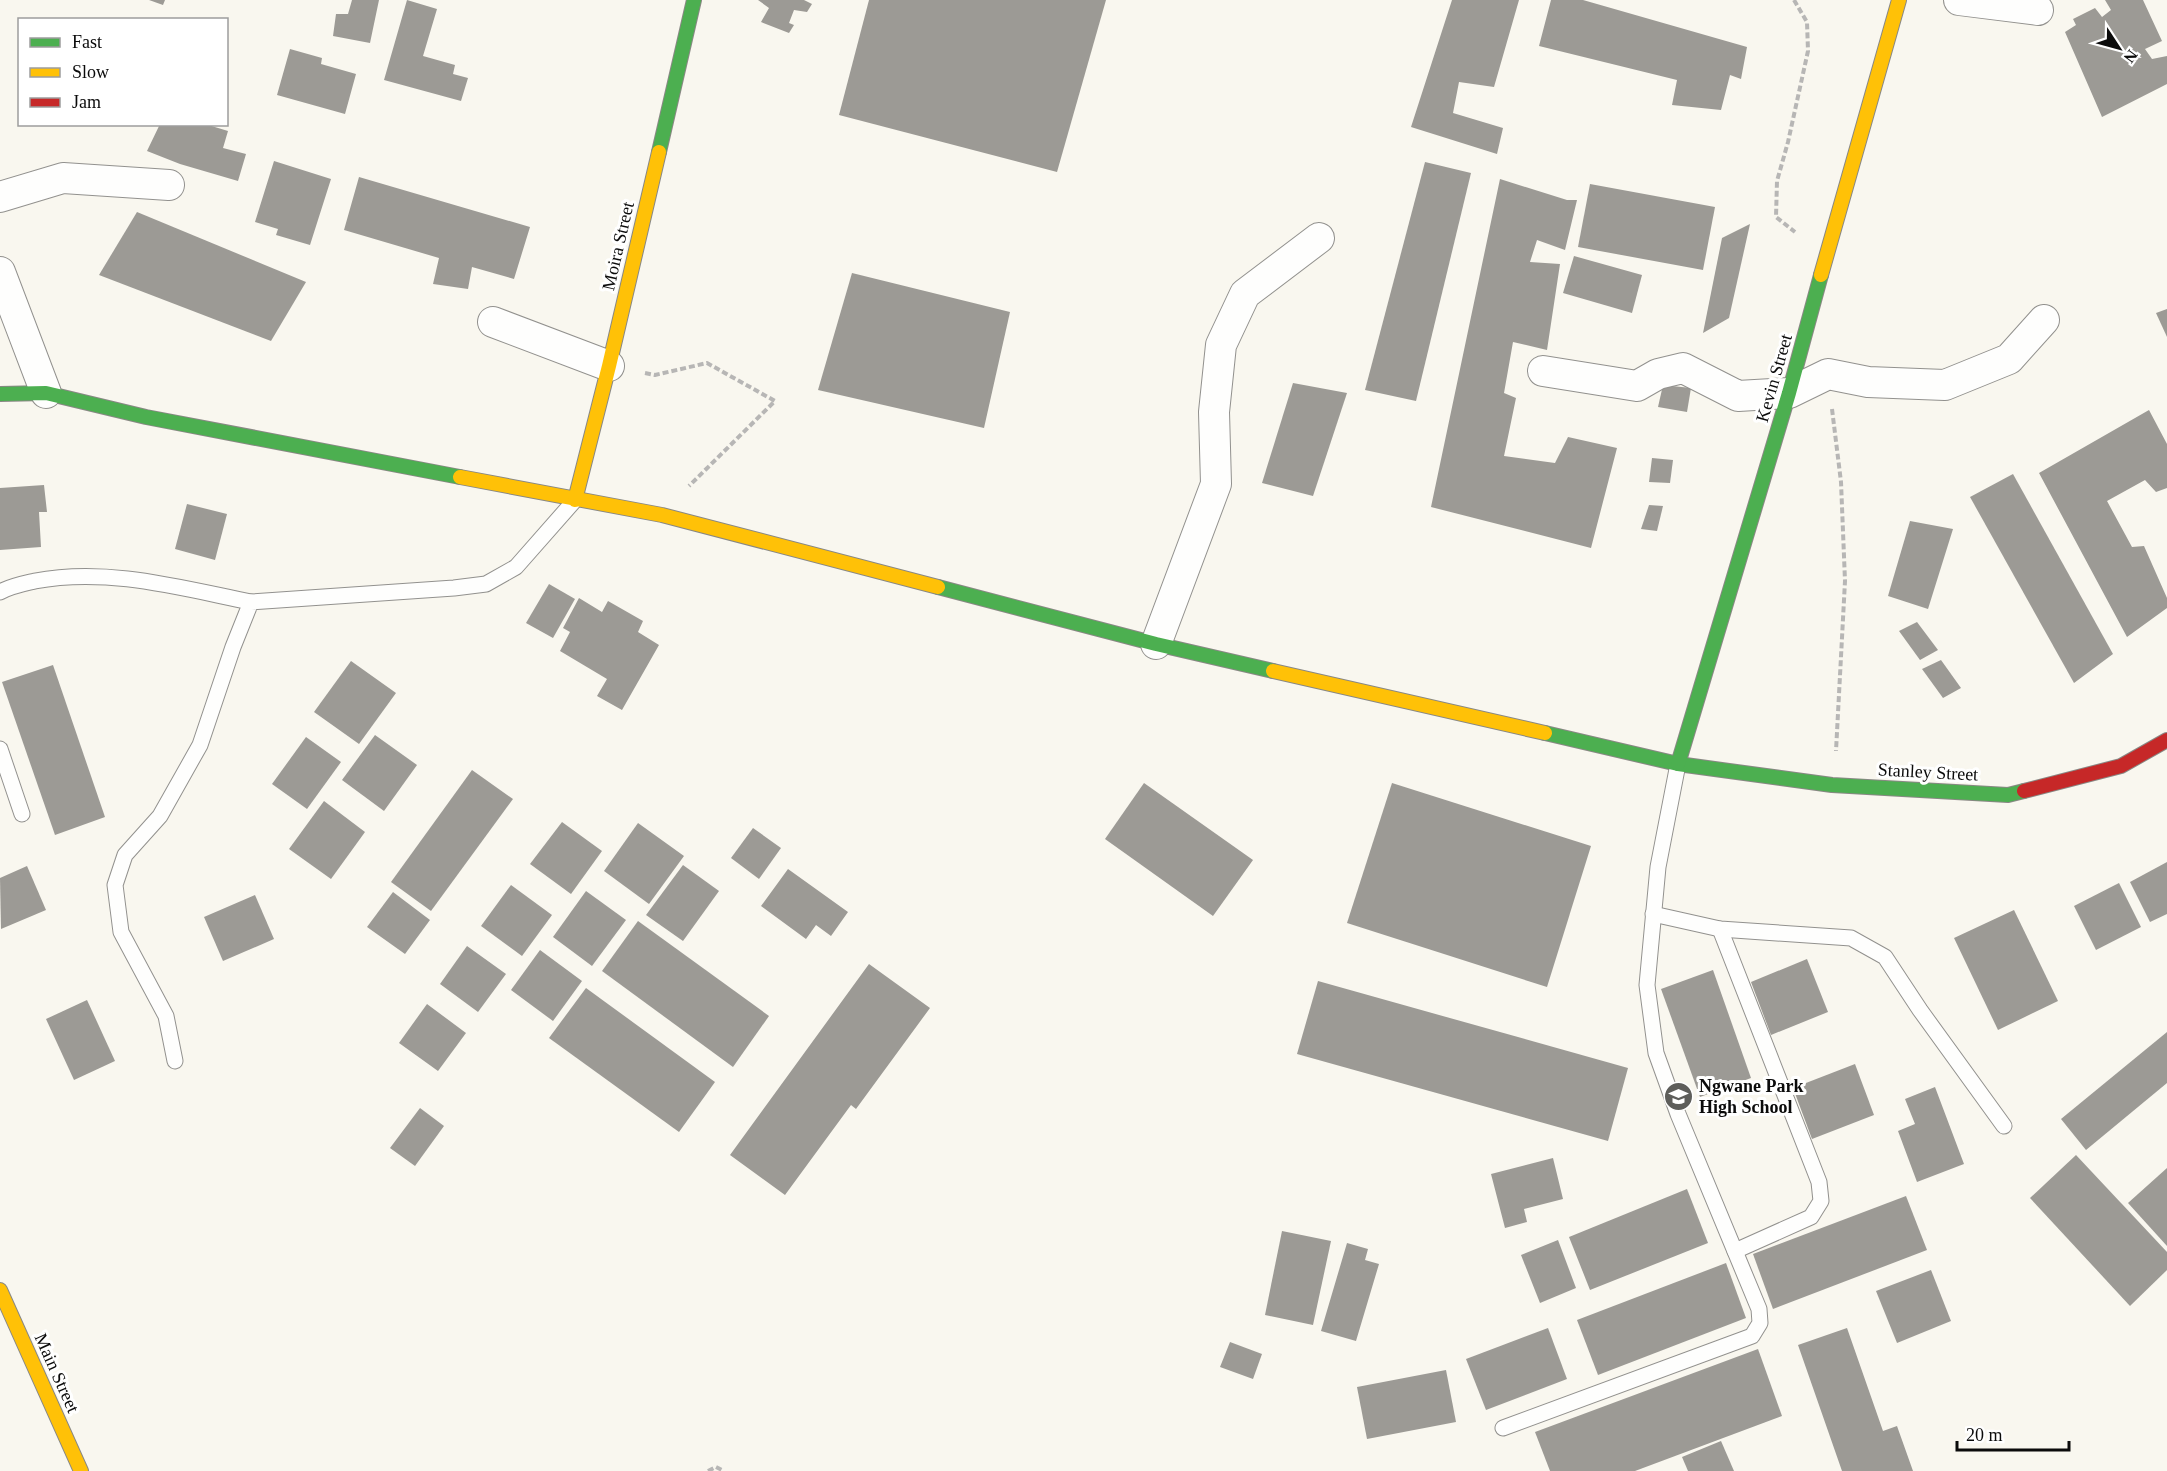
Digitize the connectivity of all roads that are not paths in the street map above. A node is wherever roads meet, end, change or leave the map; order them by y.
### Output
1 (694, 0) edge
2 (1899, 0) edge
3 (1959, 0) edge
4 (2038, 10) dead end
5 (170, 185) dead end
6 (0, 197) edge
7 (1319, 238) dead end
8 (0, 272) edge
9 (2044, 320) dead end
10 (493, 322) dead end
11 (609, 366) junction
12 (1543, 371) dead end
13 (45, 393) junction
14 (1789, 393) junction
15 (0, 394) edge
16 (575, 500) junction
17 (0, 592) edge
18 (251, 602) junction
19 (1156, 644) junction
20 (2167, 740) edge
21 (0, 749) edge
22 (1678, 764) junction
23 (22, 814) dead end
24 (1653, 914) junction
25 (1720, 930) junction
26 (175, 1061) dead end
27 (2004, 1126) dead end
28 (1736, 1251) junction
29 (0, 1290) edge
30 (1503, 1428) dead end
31 (81, 1471) edge

1 - 11 street, Moira Street
2 - 14 street, Kevin Street
3 - 4 street
5 - 6 street
7 - 19 street
8 - 13 street
9 - 14 street
10 - 11 street
11 - 16 street, Moira Street
12 - 14 street
13 - 15 street, Stanley Street
13 - 16 street, Stanley Street
14 - 22 street, Kevin Street
16 - 18 lane
16 - 19 street, Stanley Street
17 - 18 lane
18 - 26 lane
19 - 22 street, Stanley Street
20 - 22 street, Stanley Street
21 - 23 lane
22 - 24 lane
24 - 25 lane
24 - 28 lane
25 - 27 lane
25 - 28 lane
28 - 30 lane
29 - 31 street, Main Street

